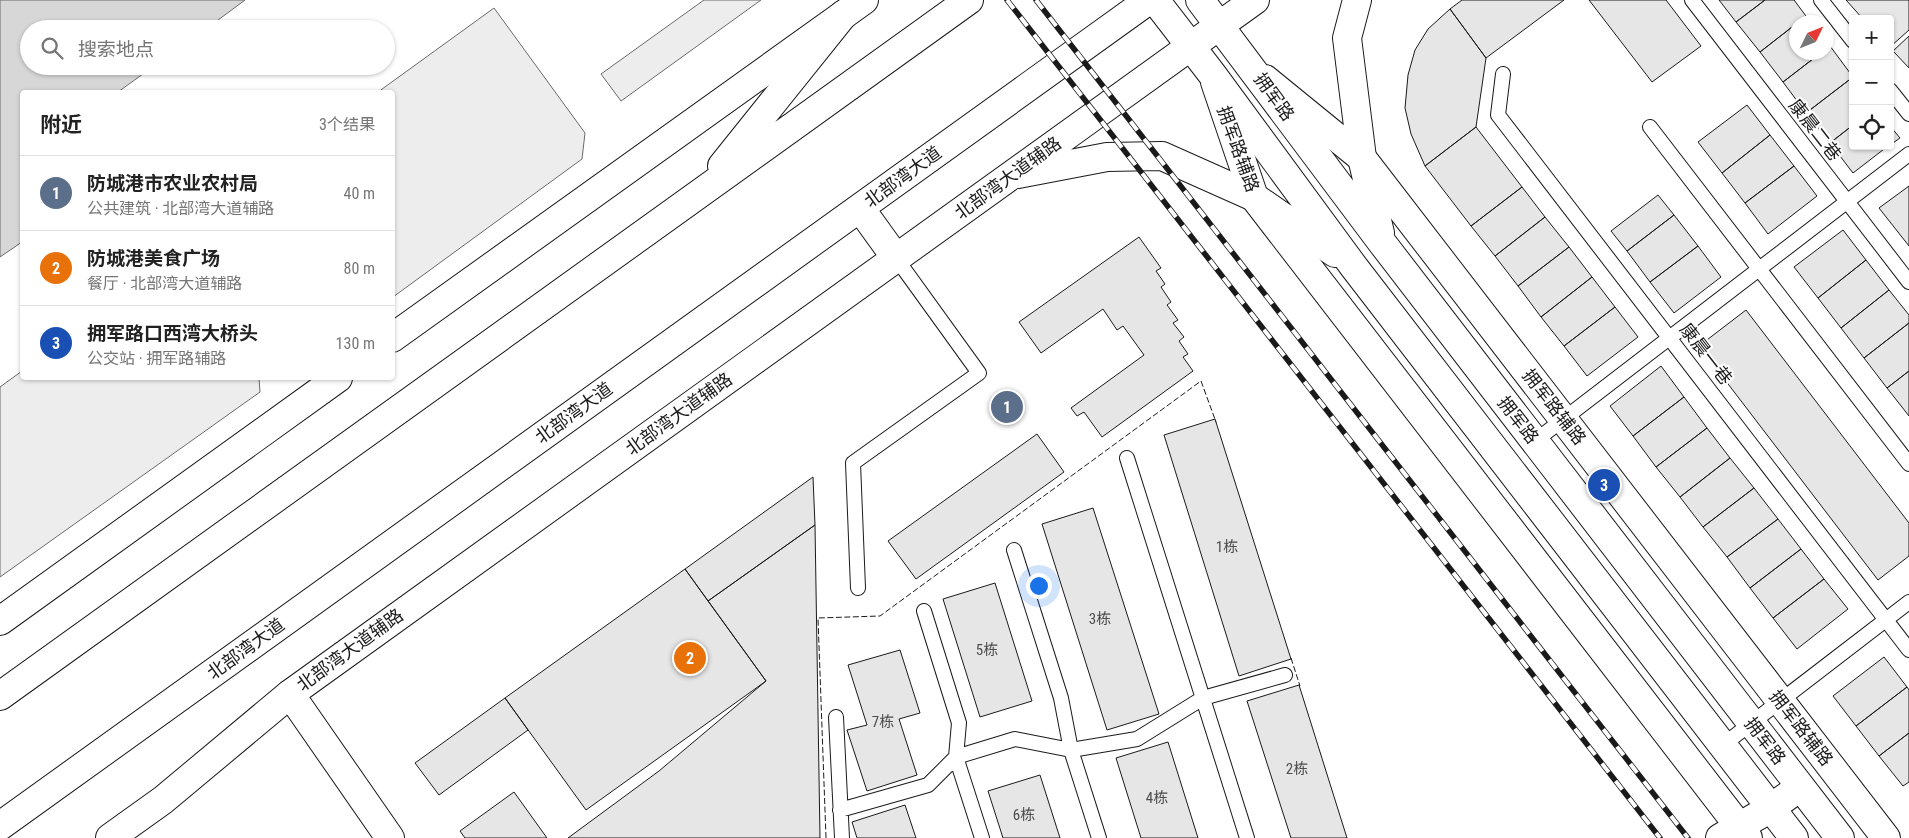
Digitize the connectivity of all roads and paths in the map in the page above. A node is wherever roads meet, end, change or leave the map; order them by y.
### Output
1 (969, 0) edge
2 (1149, 0) edge
3 (1155, 0) edge
4 (1200, 0) edge
5 (1255, 0) edge
6 (1357, 0) edge
7 (1692, 0) edge
8 (1821, 0) edge
9 (854, 5) edge
10 (1220, 25) junction
11 (1849, 36) edge
12 (1191, 46) junction
13 (1254, 70) junction
14 (1212, 74) junction
15 (1503, 74) dead end
16 (1894, 95) edge
17 (1909, 114) edge
18 (1650, 127) dead end
19 (1909, 154) edge
20 (1362, 158) junction
21 (1010, 176) junction
22 (701, 192) junction
23 (1254, 197) junction
24 (1847, 201) junction
25 (860, 208) junction
26 (1383, 244) junction
27 (896, 258) junction
28 (1354, 267) junction
29 (1759, 269) junction
30 (1909, 282) edge
31 (395, 336) edge
32 (1669, 338) junction
33 (335, 380) edge
34 (1563, 419) junction
35 (1535, 441) junction
36 (1127, 458) dead end
37 (1909, 464) edge
38 (1014, 550) dead end
39 (858, 588) dead end
40 (1909, 602) edge
41 (924, 611) dead end
42 (1886, 620) junction
43 (0, 621) edge
44 (1909, 650) edge
45 (1285, 675) dead end
46 (290, 694) junction
47 (0, 696) edge
48 (1203, 698) junction
49 (1780, 700) junction
50 (836, 717) dead end
51 (1751, 723) junction
52 (1722, 745) junction
53 (1071, 750) junction
54 (956, 757) junction
55 (1800, 787) junction
56 (1771, 808) junction
57 (840, 810) junction
58 (3, 826) edge
59 (1736, 834) edge
60 (110, 838) edge
61 (390, 838) edge
62 (842, 838) edge
63 (982, 838) edge
64 (1099, 838) edge
65 (1247, 838) edge
66 (1794, 838) edge
67 (1840, 838) edge
68 (1886, 838) edge

1 - 22 main road
2 - 25 main road, 北部湾大道
3 - 12 main road, 拥军路
4 - 10 main road, 拥军路
5 - 10 main road, 北部湾大道辅路
6 - 20 main road
7 - 24 lane, 康晨二巷
8 - 11 lane
9 - 22 main road
9 - 31 main road
10 - 12 main road, 北部湾大道辅路
10 - 13 main road, 拥军路
12 - 14 main road, 拥军路
12 - 21 main road, 北部湾大道辅路
13 - 20 main road, 拥军路辅路
13 - 26 main road, 拥军路
14 - 23 main road, 拥军路辅路
14 - 28 main road, 拥军路
15 - 32 lane, 康晨一巷
16 - 17 lane
18 - 29 lane
19 - 24 lane
20 - 26 main road
20 - 34 main road, 拥军路辅路
21 - 23 main road
21 - 27 main road, 北部湾大道辅路
22 - 47 main road
23 - 28 main road
23 - 59 main road, 拥军路辅路
24 - 29 lane
24 - 30 lane, 康晨二巷
25 - 27 main road
25 - 58 main road, 北部湾大道
26 - 35 main road, 拥军路
27 - 39 lane
27 - 46 main road, 北部湾大道辅路
28 - 52 main road, 拥军路
29 - 32 lane
29 - 37 lane
32 - 34 lane
32 - 42 lane, 康晨一巷
33 - 43 main road
34 - 35 lane
34 - 49 main road, 拥军路辅路
35 - 51 main road, 拥军路
36 - 48 lane
38 - 53 lane
40 - 42 lane
41 - 54 lane
42 - 44 lane, 康晨一巷
42 - 49 lane
45 - 48 lane
46 - 60 main road, 北部湾大道辅路
46 - 61 main road
48 - 53 lane
48 - 65 lane
49 - 51 lane
49 - 68 main road, 拥军路辅路
50 - 57 lane
51 - 52 lane
51 - 55 main road, 拥军路
52 - 56 main road, 拥军路
53 - 54 lane
53 - 64 lane
54 - 57 lane
54 - 63 lane
55 - 56 main road
55 - 67 main road, 拥军路
56 - 59 main road
56 - 66 main road, 拥军路
57 - 62 lane

